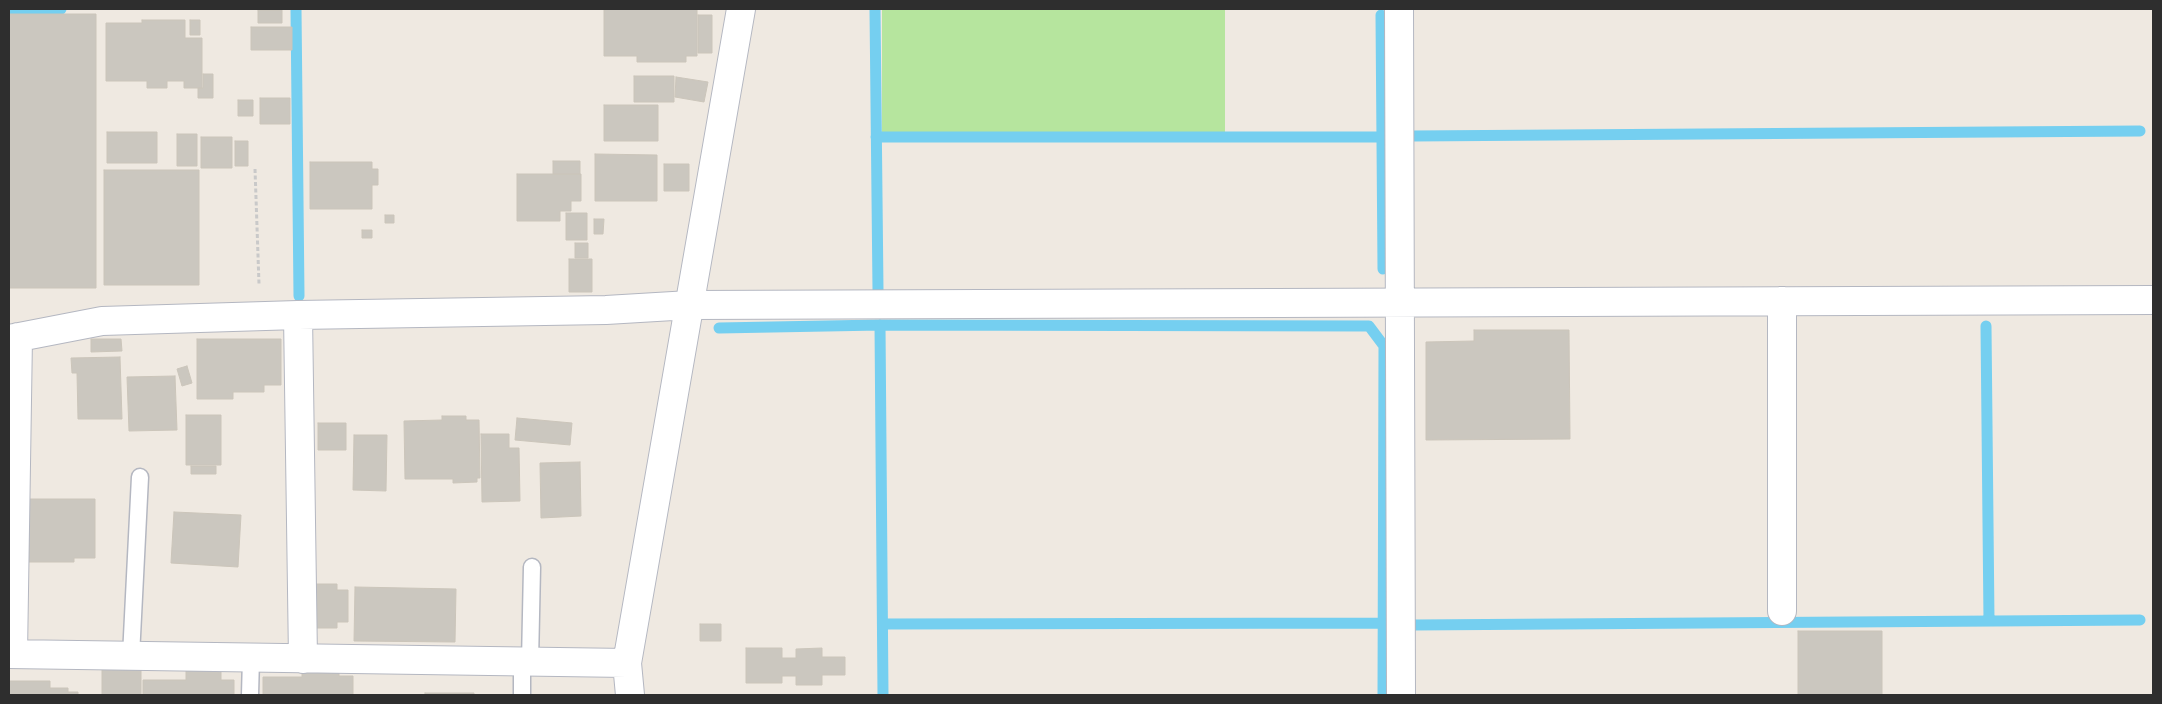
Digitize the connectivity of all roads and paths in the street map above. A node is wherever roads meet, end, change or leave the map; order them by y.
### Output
1 (741, 9) edge
2 (1399, 9) edge
3 (255, 169) dead end
4 (2153, 300) edge
5 (1782, 302) junction
6 (1401, 303) junction
7 (690, 305) junction
8 (298, 315) junction
9 (260, 316) junction
10 (13, 338) edge
11 (140, 477) dead end
12 (532, 567) dead end
13 (1782, 611) dead end
14 (11, 654) edge
15 (131, 656) junction
16 (251, 658) junction
17 (303, 658) junction
18 (526, 662) junction
19 (628, 663) junction
20 (250, 695) edge
21 (522, 695) edge
22 (630, 695) edge
23 (1401, 695) edge

1 - 7 street
2 - 6 street
3 - 9 path
4 - 5 street
5 - 6 street
5 - 13 street
6 - 7 street
6 - 23 street
7 - 8 street
7 - 19 street
8 - 9 street
8 - 17 street
9 - 10 street
10 - 14 street
11 - 15 lane
12 - 18 lane
14 - 15 street
15 - 16 street
16 - 17 street
16 - 20 lane
17 - 18 street
18 - 19 street
18 - 21 lane
19 - 22 street

